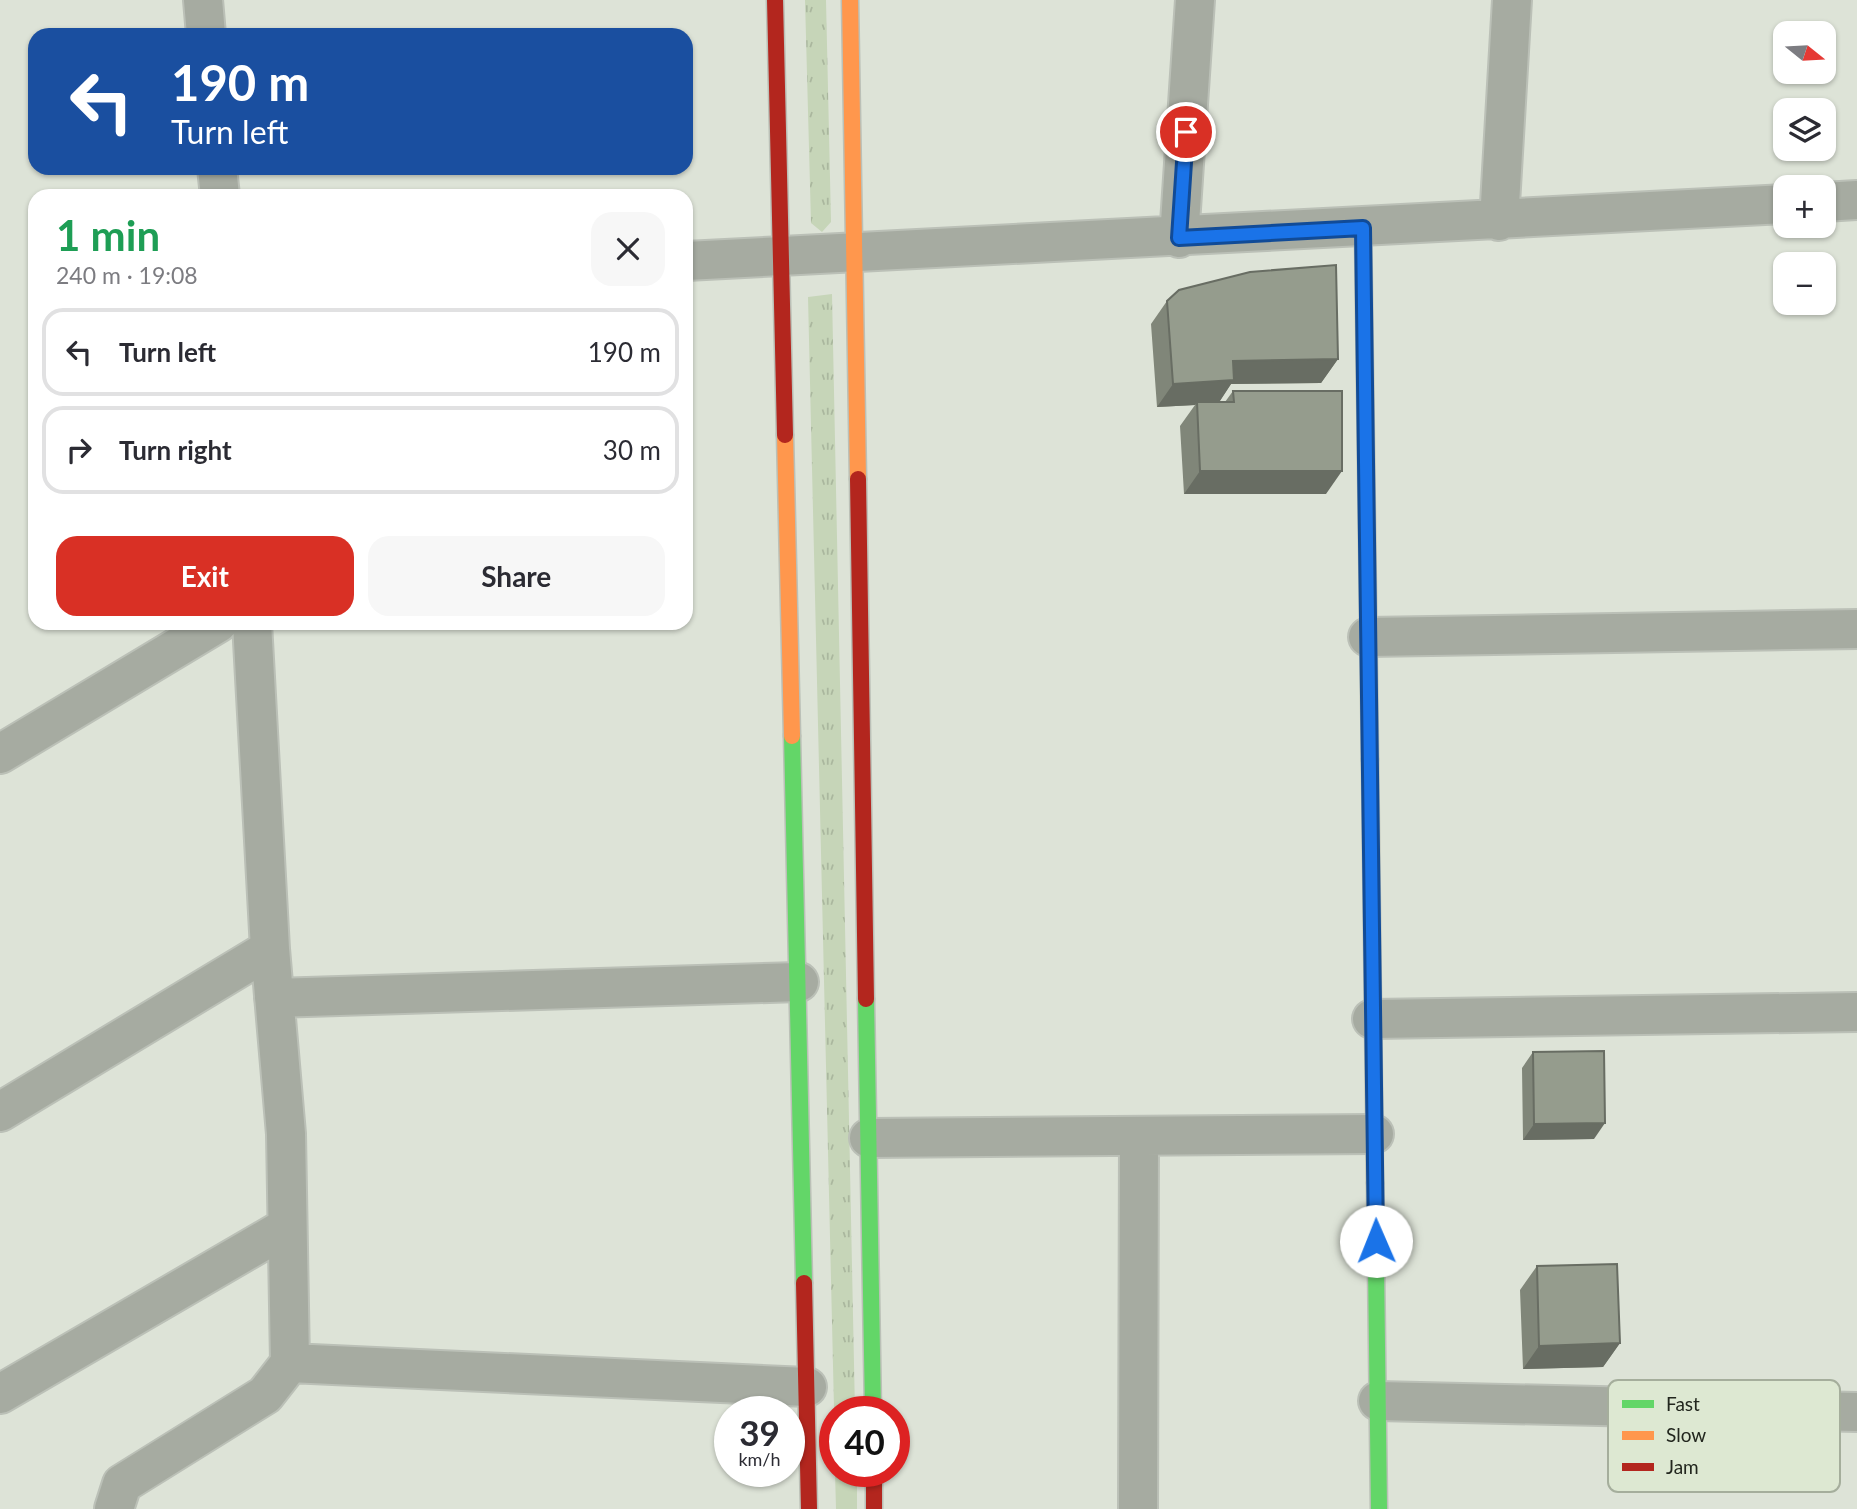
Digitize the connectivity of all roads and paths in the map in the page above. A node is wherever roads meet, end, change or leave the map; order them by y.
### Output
1 (203, 0) edge
2 (775, 0) edge
3 (850, 0) edge
4 (1195, 0) edge
5 (1513, 0) edge
6 (205, 28) edge
7 (1857, 200) edge
8 (1836, 201) edge
9 (1773, 205) edge
10 (1499, 221) junction
11 (1363, 228) junction
12 (1179, 238) junction
13 (856, 253) junction
14 (782, 257) junction
15 (693, 261) edge
16 (1857, 629) edge
17 (206, 630) edge
18 (253, 630) edge
19 (1367, 637) junction
20 (0, 754) edge
21 (270, 949) junction
22 (799, 982) junction
23 (274, 998) junction
24 (1857, 1012) edge
25 (1372, 1019) junction
26 (0, 1112) edge
27 (1374, 1134) junction
28 (1139, 1136) junction
29 (869, 1138) junction
30 (287, 1227) junction
31 (290, 1363) junction
32 (807, 1387) junction
33 (0, 1394) edge
34 (873, 1396) edge
35 (1378, 1401) junction
36 (1608, 1406) edge
37 (874, 1487) edge
38 (114, 1509) edge
39 (809, 1509) edge
40 (874, 1509) edge
41 (1139, 1509) edge
42 (1379, 1509) edge

1 - 6 street
2 - 14 main road
3 - 13 main road
4 - 12 street
5 - 10 street
7 - 8 street
9 - 10 street
10 - 11 street
11 - 12 street
11 - 19 main road
12 - 13 street
13 - 14 street
13 - 29 main road
14 - 15 street
14 - 22 main road
16 - 19 street
17 - 20 street
18 - 21 street
19 - 25 main road
21 - 23 street
21 - 26 street
22 - 23 street
22 - 32 main road
23 - 30 street
24 - 25 street
25 - 27 main road
27 - 28 street
27 - 35 main road
28 - 29 street
28 - 41 street
29 - 34 main road
30 - 31 street
30 - 33 street
31 - 32 street
31 - 38 street
32 - 39 main road
35 - 36 street
35 - 42 main road
37 - 40 main road

